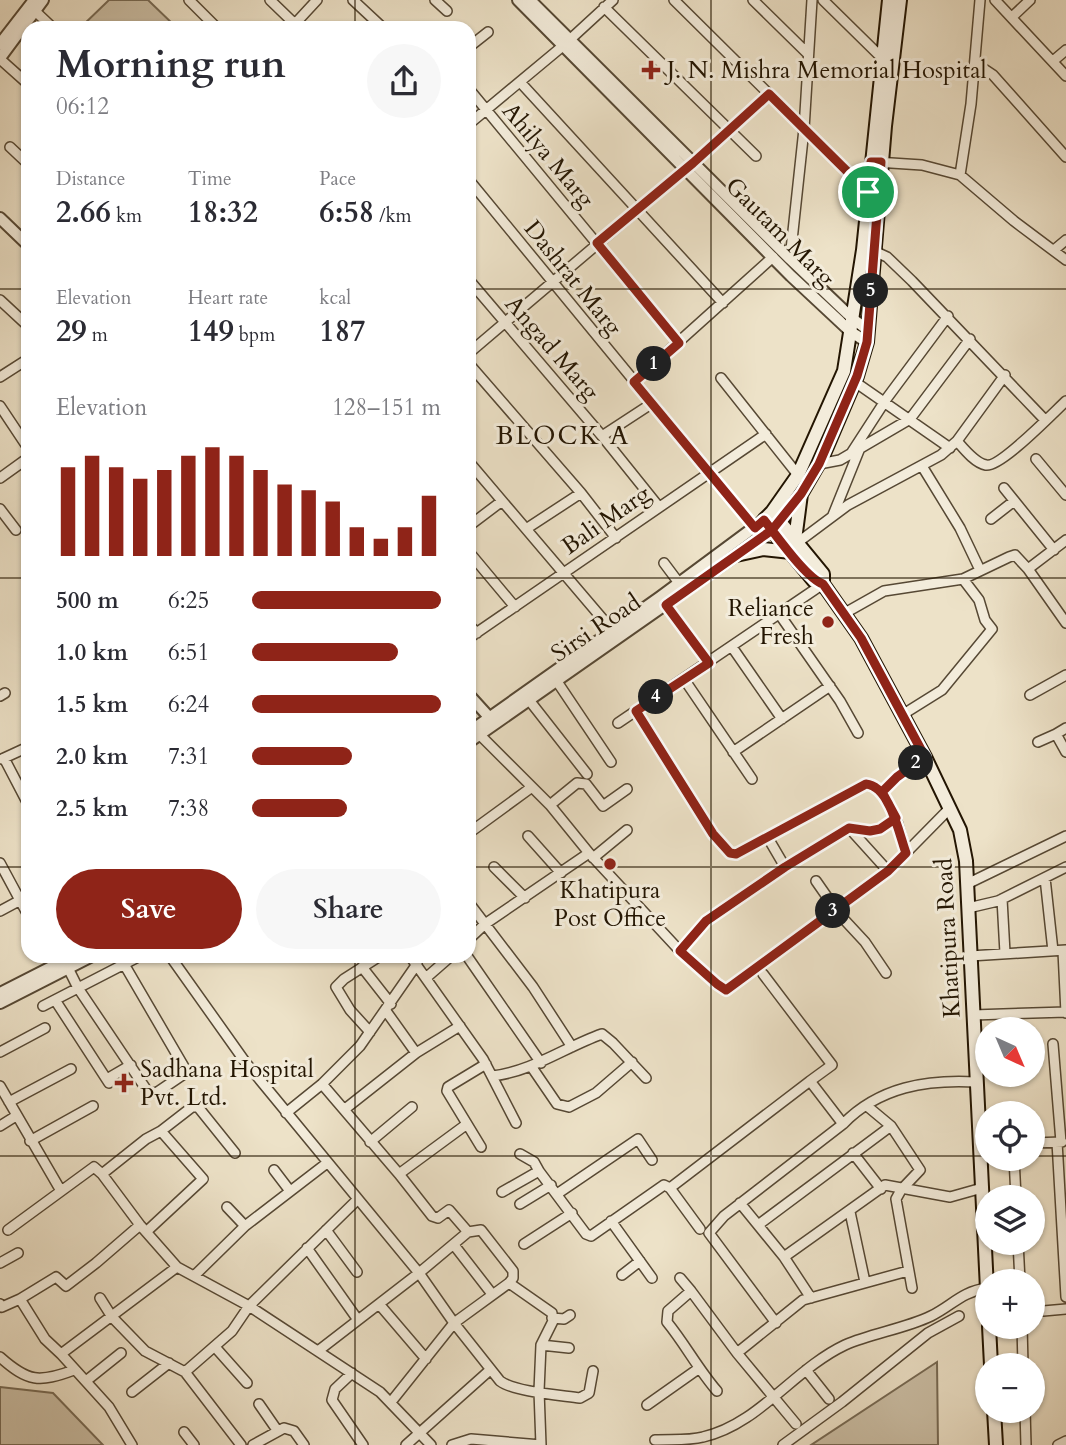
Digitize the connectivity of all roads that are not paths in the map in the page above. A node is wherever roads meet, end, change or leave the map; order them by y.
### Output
1 (43, 0) edge
2 (189, 0) edge
3 (270, 0) edge
4 (317, 0) edge
5 (354, 0) edge
6 (435, 0) edge
7 (518, 0) edge
8 (530, 0) edge
9 (547, 0) edge
10 (613, 0) edge
11 (674, 0) edge
12 (753, 0) edge
13 (812, 0) edge
14 (823, 0) edge
15 (889, 0) edge
16 (900, 0) edge
17 (981, 0) edge
18 (995, 0) edge
19 (1030, 0) edge
20 (32, 6) edge
21 (604, 8) junction
22 (539, 9) junction
23 (447, 10) dead end
24 (1012, 17) junction
25 (46, 21) edge
26 (210, 21) edge
27 (289, 21) edge
28 (300, 21) edge
29 (376, 21) edge
30 (488, 32) dead end
31 (476, 41) edge
32 (3, 42) edge
33 (567, 43) junction
34 (1066, 50) edge
35 (808, 54) junction
36 (0, 58) edge
37 (882, 58) junction
38 (1053, 61) junction
39 (975, 63) junction
40 (1066, 76) edge
41 (21, 78) edge
42 (520, 82) junction
43 (769, 94) junction
44 (476, 98) edge
45 (486, 110) junction
46 (476, 118) edge
47 (804, 129) junction
48 (729, 131) junction
49 (10, 147) dead end
50 (756, 156) dead end
51 (21, 157) edge
52 (1066, 157) edge
53 (876, 162) junction
54 (690, 166) junction
55 (960, 175) junction
56 (476, 189) edge
57 (868, 192) junction
58 (638, 208) junction
59 (0, 218) edge
60 (21, 239) edge
61 (1066, 240) edge
62 (597, 243) junction
63 (1054, 250) junction
64 (874, 251) junction
65 (773, 257) junction
66 (790, 259) junction
67 (1066, 260) edge
68 (551, 282) junction
69 (476, 289) edge
70 (0, 300) edge
71 (723, 303) junction
72 (947, 316) junction
73 (21, 320) edge
74 (504, 323) junction
75 (852, 325) junction
76 (867, 336) junction
77 (970, 339) junction
78 (679, 343) junction
79 (476, 346) edge
80 (21, 363) edge
81 (476, 372) edge
82 (2, 373) edge
83 (1005, 375) junction
84 (721, 378) dead end
85 (634, 382) junction
86 (855, 382) junction
87 (1066, 401) edge
88 (884, 402) junction
89 (651, 404) junction
90 (0, 406) edge
91 (910, 419) junction
92 (1045, 420) junction
93 (766, 434) junction
94 (602, 436) junction
95 (21, 438) edge
96 (953, 444) junction
97 (860, 448) junction
98 (850, 454) junction
99 (1036, 459) dead end
100 (21, 463) edge
101 (819, 464) junction
102 (922, 466) junction
103 (476, 470) edge
104 (708, 472) junction
105 (798, 475) junction
106 (0, 478) edge
107 (1004, 488) dead end
108 (581, 493) junction
109 (801, 494) junction
110 (1066, 495) edge
111 (502, 501) junction
112 (1014, 501) junction
113 (659, 507) junction
114 (0, 509) edge
115 (833, 517) junction
116 (991, 519) dead end
117 (476, 521) edge
118 (769, 522) junction
119 (526, 529) junction
120 (16, 530) dead end
121 (616, 538) junction
122 (1066, 540) edge
123 (794, 545) junction
124 (1054, 550) junction
125 (736, 555) junction
126 (476, 560) edge
127 (663, 563) dead end
128 (1028, 569) junction
129 (980, 570) junction
130 (564, 573) junction
131 (963, 579) junction
132 (679, 583) junction
133 (823, 584) junction
134 (663, 601) junction
135 (515, 607) junction
136 (1063, 611) edge
137 (845, 613) junction
138 (780, 615) junction
139 (1066, 623) edge
140 (612, 630) junction
141 (476, 634) edge
142 (732, 647) junction
143 (709, 663) junction
144 (1066, 676) edge
145 (684, 679) junction
146 (556, 680) junction
147 (830, 686) junction
148 (1030, 695) dead end
149 (529, 699) junction
150 (476, 703) edge
151 (636, 711) junction
152 (902, 715) junction
153 (489, 717) junction
154 (782, 719) junction
155 (618, 723) dead end
156 (1066, 729) edge
157 (476, 730) edge
158 (476, 731) edge
159 (858, 733) dead end
160 (476, 734) edge
161 (1056, 734) junction
162 (1038, 742) dead end
163 (21, 750) edge
164 (1066, 751) edge
165 (733, 752) junction
166 (925, 757) junction
167 (2, 759) edge
168 (611, 762) dead end
169 (587, 774) dead end
170 (752, 779) dead end
171 (533, 786) junction
172 (627, 789) dead end
173 (21, 792) edge
174 (882, 792) junction
175 (550, 805) junction
176 (950, 808) junction
177 (896, 818) junction
178 (476, 828) edge
179 (849, 828) junction
180 (627, 830) dead end
181 (528, 836) dead end
182 (1066, 836) edge
183 (768, 838) junction
184 (906, 853) junction
185 (591, 855) junction
186 (0, 863) edge
187 (494, 867) dead end
188 (785, 867) junction
189 (1066, 867) edge
190 (888, 871) junction
191 (561, 873) junction
192 (1045, 878) junction
193 (816, 881) dead end
194 (967, 884) junction
195 (21, 894) edge
196 (525, 898) junction
197 (1002, 899) junction
198 (21, 900) edge
199 (968, 908) junction
200 (836, 909) junction
201 (0, 911) edge
202 (476, 912) edge
203 (485, 924) junction
204 (476, 932) edge
205 (680, 951) junction
206 (1053, 951) junction
207 (1065, 951) edge
208 (1005, 953) junction
209 (970, 956) junction
210 (58, 963) edge
211 (59, 963) edge
212 (63, 963) edge
213 (175, 963) edge
214 (369, 963) edge
215 (443, 963) edge
216 (471, 963) edge
217 (124, 964) joint
218 (417, 964) joint
219 (362, 967) junction
220 (886, 973) dead end
221 (763, 974) dead end
222 (427, 977) junction
223 (78, 988) junction
224 (0, 993) edge
225 (55, 1000) junction
226 (0, 1003) edge
227 (43, 1006) dead end
228 (388, 1007) junction
229 (1066, 1012) edge
230 (973, 1015) junction
231 (460, 1026) junction
232 (45, 1028) dead end
233 (370, 1032) junction
234 (1054, 1044) dead end
235 (572, 1047) junction
236 (975, 1048) edge
237 (0, 1052) edge
238 (416, 1054) junction
239 (632, 1062) junction
240 (486, 1064) junction
241 (131, 1065) junction
242 (536, 1065) junction
243 (71, 1069) dead end
244 (493, 1076) junction
245 (646, 1077) dead end
246 (810, 1082) junction
247 (975, 1082) edge
248 (322, 1084) junction
249 (0, 1086) edge
250 (9, 1102) junction
251 (93, 1106) dead end
252 (867, 1106) junction
253 (412, 1107) dead end
254 (345, 1109) junction
255 (286, 1113) junction
256 (16, 1116) junction
257 (516, 1123) dead end
258 (467, 1124) junction
259 (843, 1125) junction
260 (0, 1126) edge
261 (891, 1126) junction
262 (161, 1131) junction
263 (30, 1141) junction
264 (370, 1142) junction
265 (1061, 1142) edge
266 (481, 1147) dead end
267 (235, 1153) dead end
268 (853, 1153) junction
269 (520, 1154) dead end
270 (652, 1160) dead end
271 (327, 1163) junction
272 (274, 1170) dead end
273 (539, 1171) junction
274 (102, 1174) junction
275 (399, 1174) junction
276 (551, 1185) junction
277 (670, 1188) junction
278 (881, 1189) junction
279 (901, 1190) junction
280 (975, 1190) edge
281 (61, 1191) junction
282 (290, 1191) junction
283 (502, 1192) dead end
284 (557, 1194) junction
285 (358, 1199) junction
286 (740, 1203) junction
287 (520, 1204) dead end
288 (227, 1207) dead end
289 (850, 1212) junction
290 (572, 1213) junction
291 (611, 1221) junction
292 (758, 1225) junction
293 (244, 1226) junction
294 (143, 1228) junction
295 (700, 1229) dead end
296 (8, 1230) dead end
297 (326, 1230) junction
298 (468, 1232) junction
299 (524, 1244) dead end
300 (454, 1245) junction
301 (307, 1248) junction
302 (18, 1252) dead end
303 (784, 1257) junction
304 (640, 1261) junction
305 (0, 1263) edge
306 (177, 1267) junction
307 (908, 1271) junction
308 (357, 1272) dead end
309 (419, 1273) junction
310 (622, 1275) dead end
311 (194, 1276) junction
312 (652, 1278) dead end
313 (680, 1278) dead end
314 (865, 1282) junction
315 (509, 1283) junction
316 (912, 1288) dead end
317 (975, 1290) edge
318 (691, 1291) junction
319 (492, 1294) junction
320 (1066, 1297) edge
321 (100, 1298) dead end
322 (811, 1298) junction
323 (20, 1299) junction
324 (0, 1304) edge
325 (379, 1304) junction
326 (249, 1306) junction
327 (1066, 1309) edge
328 (1045, 1311) edge
329 (570, 1315) dead end
330 (959, 1316) dead end
331 (111, 1317) junction
332 (552, 1318) junction
333 (358, 1320) junction
334 (454, 1323) junction
335 (776, 1323) junction
336 (541, 1345) junction
337 (215, 1347) junction
338 (569, 1348) dead end
339 (318, 1350) junction
340 (121, 1353) dead end
341 (737, 1353) junction
342 (61, 1354) junction
343 (0, 1356) edge
344 (426, 1359) junction
345 (169, 1363) junction
346 (698, 1369) junction
347 (74, 1370) junction
348 (490, 1370) junction
349 (806, 1370) junction
350 (185, 1371) junction
351 (593, 1371) dead end
352 (352, 1373) junction
353 (86, 1381) junction
354 (247, 1383) dead end
355 (539, 1391) junction
356 (717, 1391) dead end
357 (132, 1392) dead end
358 (773, 1396) junction
359 (829, 1399) dead end
360 (391, 1402) junction
361 (259, 1404) dead end
362 (647, 1405) dead end
363 (995, 1423) edge
364 (1025, 1423) edge
365 (796, 1424) dead end
366 (277, 1430) junction
367 (184, 1432) dead end
368 (419, 1432) junction
369 (655, 1440) dead end
370 (1066, 1441) edge
371 (687, 1442) edge
372 (132, 1445) edge
373 (194, 1445) edge
374 (241, 1445) edge
375 (253, 1445) edge
376 (304, 1445) edge
377 (363, 1445) edge
378 (405, 1445) edge
379 (431, 1445) edge
380 (452, 1445) edge
381 (541, 1445) edge
382 (783, 1445) edge
383 (996, 1445) edge
384 (1026, 1445) edge
385 (1058, 1445) edge

1 - 20 street
2 - 26 street
3 - 27 street
4 - 28 street
5 - 29 street
6 - 23 street
7 - 33 street, Gautam Marg
8 - 22 street, Gautam Marg
9 - 22 street
10 - 21 street
11 - 43 street
12 - 35 street
13 - 35 street
14 - 37 street
15 - 37 main road, Sirsi Road
16 - 53 main road, Sirsi Road
17 - 39 street
18 - 24 street
19 - 24 street
20 - 25 street
20 - 32 street
21 - 33 street
21 - 48 street
22 - 33 street, Gautam Marg
24 - 38 street
30 - 31 street
32 - 36 street
33 - 42 street
33 - 54 street, Gautam Marg
34 - 38 street
35 - 47 street
36 - 41 street
37 - 53 main road, Sirsi Road
38 - 40 street
39 - 52 street
39 - 55 street
42 - 45 street
42 - 58 street
43 - 47 street
43 - 48 street
44 - 45 street, Ahilya Marg
45 - 46 street
45 - 62 street, Ahilya Marg
47 - 57 street
47 - 66 street
48 - 50 street
48 - 54 street
49 - 51 street
53 - 55 street
53 - 57 main road, Sirsi Road
53 - 64 main road, Sirsi Road
54 - 58 street
54 - 65 street, Gautam Marg
54 - 66 street, Gautam Marg
55 - 63 street
56 - 68 street, Dashrat Marg
57 - 75 main road, Sirsi Road
58 - 62 street
58 - 71 street
59 - 60 street
61 - 63 street
62 - 68 street
62 - 78 street, Ahilya Marg
63 - 67 street
64 - 72 street
64 - 76 main road, Sirsi Road
65 - 71 street
65 - 75 street, Gautam Marg
66 - 75 street, Gautam Marg
68 - 74 street
68 - 85 street, Dashrat Marg
69 - 74 street, Angad Marg
70 - 73 street
71 - 78 street
72 - 77 street
72 - 88 street
74 - 79 street
74 - 94 street, Angad Marg
75 - 76 street, Gautam Marg
75 - 105 main road, Sirsi Road
76 - 86 main road, Sirsi Road
77 - 83 street
77 - 91 street
78 - 85 street
80 - 82 street
81 - 108 street
83 - 92 street
83 - 96 street
84 - 93 street
85 - 89 street, Dashrat Marg
86 - 88 street
86 - 101 main road, Sirsi Road
87 - 92 street
88 - 91 street
88 - 98 street
89 - 94 street
89 - 104 street, Dashrat Marg
90 - 95 street
91 - 96 street
91 - 97 street
92 - 96 street
93 - 104 street, Bali Marg
93 - 105 street
94 - 113 street, Angad Marg
96 - 102 street
97 - 98 street
97 - 115 street
98 - 101 street
99 - 110 street
100 - 106 street
101 - 109 main road, Sirsi Road
102 - 115 street
102 - 129 street
103 - 111 street
104 - 113 street, Bali Marg
104 - 118 street, Dashrat Marg
105 - 118 main road, Sirsi Road
107 - 112 street
108 - 119 street
108 - 121 street
109 - 118 main road, Sirsi Road
109 - 123 main road
111 - 117 street
111 - 119 street
112 - 116 street
112 - 124 street
113 - 121 street, Bali Marg
114 - 120 street
115 - 123 street
118 - 123 main road, Khatipura Road
118 - 125 street, Sirsi Road
118 - 132 street, Sirsi Road
119 - 130 street
121 - 130 street, Bali Marg
122 - 124 street
123 - 125 main road
123 - 133 main road, Khatipura Road
124 - 128 street
125 - 134 street, Sirsi Road
126 - 135 street
127 - 132 street
128 - 129 street
128 - 136 street
129 - 131 street
130 - 135 street, Bali Marg
130 - 140 street
131 - 137 street
131 - 152 street
132 - 134 street, Sirsi Road
133 - 137 main road, Khatipura Road
133 - 138 street
134 - 140 street, Sirsi Road
134 - 143 street
134 - 146 street, Sirsi Road
135 - 141 street, Bali Marg
136 - 139 street
137 - 152 main road, Khatipura Road
138 - 142 street
138 - 147 street
140 - 153 street, Sirsi Road
142 - 143 street
142 - 154 street
143 - 145 street
144 - 148 street
145 - 151 street
145 - 165 street
146 - 149 street, Sirsi Road
146 - 168 street
147 - 154 street
147 - 159 street
149 - 158 street, Sirsi Road
149 - 169 street
150 - 153 street
151 - 155 street
151 - 183 street
152 - 166 main road, Khatipura Road
153 - 157 street, Sirsi Road
154 - 165 street
156 - 161 street
160 - 171 street
161 - 162 street
161 - 164 street
163 - 167 street
165 - 170 street
166 - 174 street
166 - 176 main road, Khatipura Road
167 - 173 street
171 - 175 street
171 - 178 street
172 - 175 street
174 - 177 street
174 - 183 street
175 - 185 street
176 - 184 street
176 - 194 main road, Khatipura Road
177 - 179 street
177 - 184 street
179 - 188 street
179 - 190 street
180 - 185 street
181 - 191 street
182 - 194 street
183 - 188 street
184 - 190 street
185 - 191 street
185 - 205 street
186 - 195 street
187 - 196 street
188 - 205 street
189 - 192 street
190 - 200 street
191 - 196 street
192 - 197 street
192 - 206 street
193 - 200 street
194 - 199 main road, Khatipura Road
196 - 203 street
197 - 199 street
197 - 208 street
198 - 201 street
199 - 209 main road, Khatipura Road
200 - 205 street
200 - 220 street
202 - 203 street
203 - 204 street
203 - 235 street
206 - 207 street
206 - 208 street
207 - 229 street
208 - 209 street
209 - 230 main road, Khatipura Road
210 - 224 street
211 - 226 street
212 - 223 street
213 - 255 street
214 - 219 street
215 - 222 street
216 - 242 street
217 - 223 street
217 - 241 street
218 - 222 street
218 - 228 street
219 - 228 street
219 - 233 street
221 - 246 street
222 - 231 street
223 - 225 street
223 - 241 street
225 - 227 street
225 - 241 street
228 - 233 street
228 - 238 street
229 - 230 street
230 - 236 main road, Khatipura Road
231 - 238 street
231 - 240 street
232 - 237 street
233 - 248 street
234 - 265 street
235 - 239 street
235 - 242 street
238 - 254 street
239 - 242 street
239 - 245 street
240 - 244 street
240 - 258 street
242 - 244 street
243 - 250 street
244 - 257 street
246 - 259 street
246 - 277 street
247 - 252 street
248 - 254 street
248 - 255 street
249 - 250 street
250 - 256 street
251 - 263 street
252 - 259 street
252 - 261 street
253 - 264 street
254 - 264 street
255 - 271 street
256 - 260 street
256 - 263 street
258 - 266 street
258 - 275 street
259 - 286 street
261 - 268 street
261 - 279 street
262 - 267 street
262 - 274 street
262 - 294 street
263 - 281 street
264 - 275 street
265 - 320 street
268 - 278 street
268 - 292 street
269 - 273 street
270 - 284 street
271 - 282 street
271 - 285 street
272 - 282 street
273 - 276 street
273 - 283 street
274 - 281 street
274 - 294 street
275 - 298 street
276 - 284 street
276 - 287 street
277 - 291 street
277 - 295 street
278 - 279 street
278 - 289 street
279 - 280 street
279 - 307 street
281 - 296 street
282 - 293 street
284 - 290 street
285 - 297 street
285 - 309 street
286 - 292 street
286 - 335 street
288 - 293 street
289 - 303 street
289 - 314 street
290 - 291 street
290 - 299 street
291 - 304 street
292 - 303 street
293 - 311 street
294 - 306 street
294 - 323 street
297 - 301 street
297 - 308 street
298 - 300 street
298 - 315 street
300 - 309 street
300 - 319 street
301 - 326 street
301 - 333 street
302 - 305 street
303 - 322 street
304 - 310 street
304 - 312 street
306 - 311 street
306 - 331 street
307 - 314 street
307 - 316 street
309 - 325 street
309 - 334 street
311 - 326 street
313 - 318 street
314 - 322 street
315 - 319 street
315 - 332 street
317 - 349 street
318 - 341 street
318 - 346 street
319 - 334 street
321 - 331 street
322 - 335 street
323 - 324 street
323 - 342 street
325 - 333 street
325 - 344 street
326 - 337 street
326 - 339 street
327 - 328 street
329 - 332 street
330 - 382 street
331 - 342 street
331 - 345 street
332 - 336 street
333 - 339 street
334 - 344 street
334 - 348 street
335 - 341 street
336 - 338 street
336 - 355 street
337 - 350 street
337 - 354 street
339 - 352 street
340 - 353 street
341 - 358 street
342 - 347 street
343 - 347 street
344 - 360 street
345 - 350 street
345 - 357 street
346 - 356 street
346 - 362 street
347 - 353 street
348 - 355 street
348 - 368 street
349 - 358 street
349 - 359 street
350 - 374 street
351 - 355 street
352 - 360 street
352 - 377 street
353 - 372 street
355 - 381 street
358 - 365 street
358 - 371 street
360 - 368 street
361 - 366 street
363 - 383 main road
364 - 384 street
366 - 375 street
366 - 376 street
367 - 373 street
368 - 378 street
368 - 379 street
369 - 371 street
370 - 385 street
380 - 381 street

